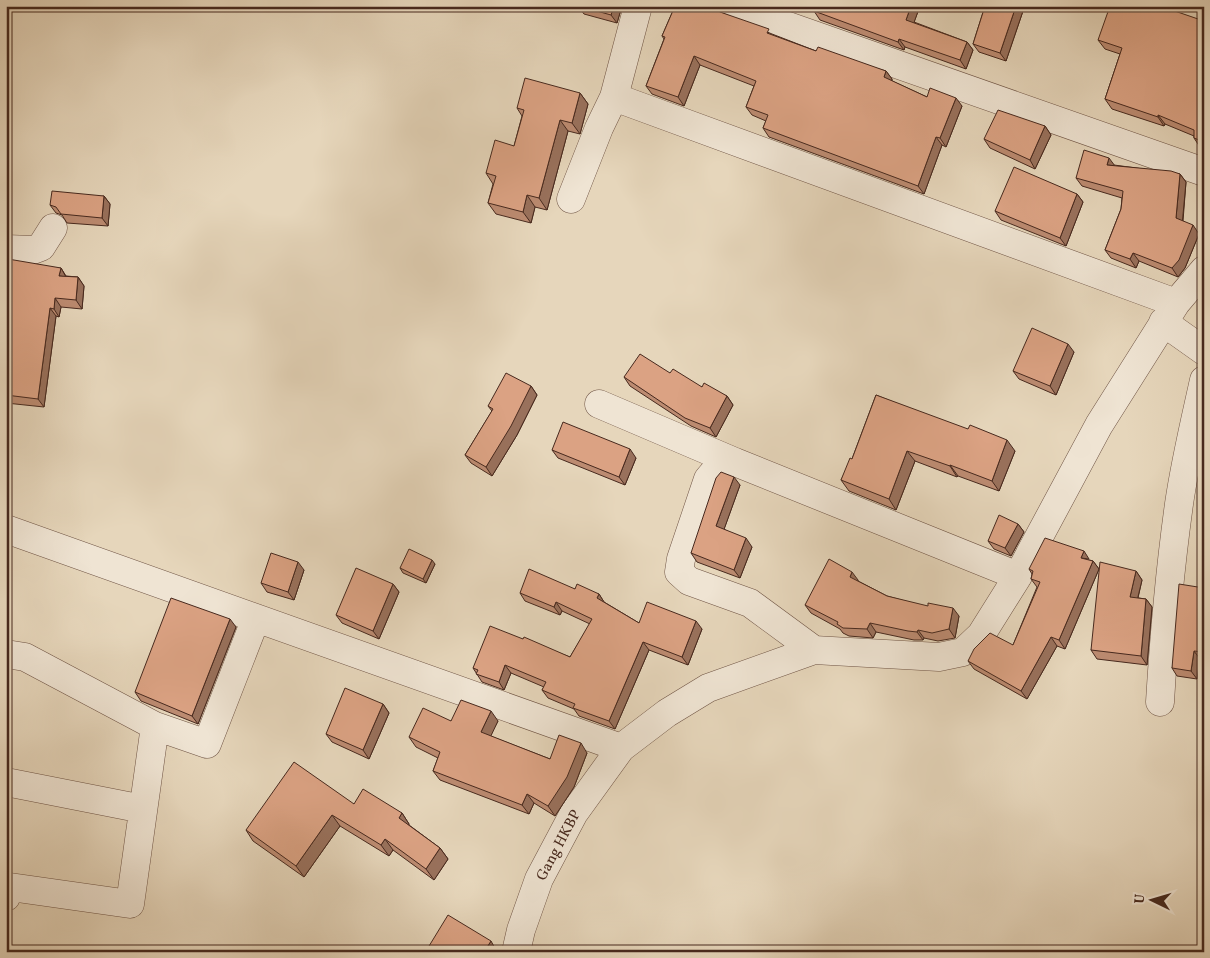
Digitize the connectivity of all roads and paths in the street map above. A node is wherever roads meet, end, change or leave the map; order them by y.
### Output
1 (638, 6) edge
2 (731, 6) edge
3 (614, 97) junction
4 (1204, 172) edge
5 (571, 199) dead end
6 (53, 228) dead end
7 (6, 249) edge
8 (1204, 270) edge
9 (1170, 313) junction
10 (1204, 351) edge
11 (1204, 380) edge
12 (599, 404) dead end
13 (735, 462) junction
14 (6, 529) edge
15 (1018, 576) junction
16 (256, 618) junction
17 (814, 650) junction
18 (6, 654) edge
19 (1160, 702) dead end
20 (155, 726) junction
21 (621, 748) junction
22 (6, 782) edge
23 (143, 809) junction
24 (6, 897) edge
25 (516, 952) edge

1 - 3 street
2 - 4 street
3 - 5 street
3 - 9 street
6 - 7 street
8 - 9 street
9 - 10 street
9 - 15 street
11 - 19 street
12 - 13 street
13 - 15 street
13 - 17 street
14 - 16 street
15 - 17 street
16 - 20 street
16 - 21 street
17 - 21 street, Gang HKBP
18 - 20 street
20 - 23 street
21 - 25 street, Gang HKBP
22 - 23 street
23 - 24 street

